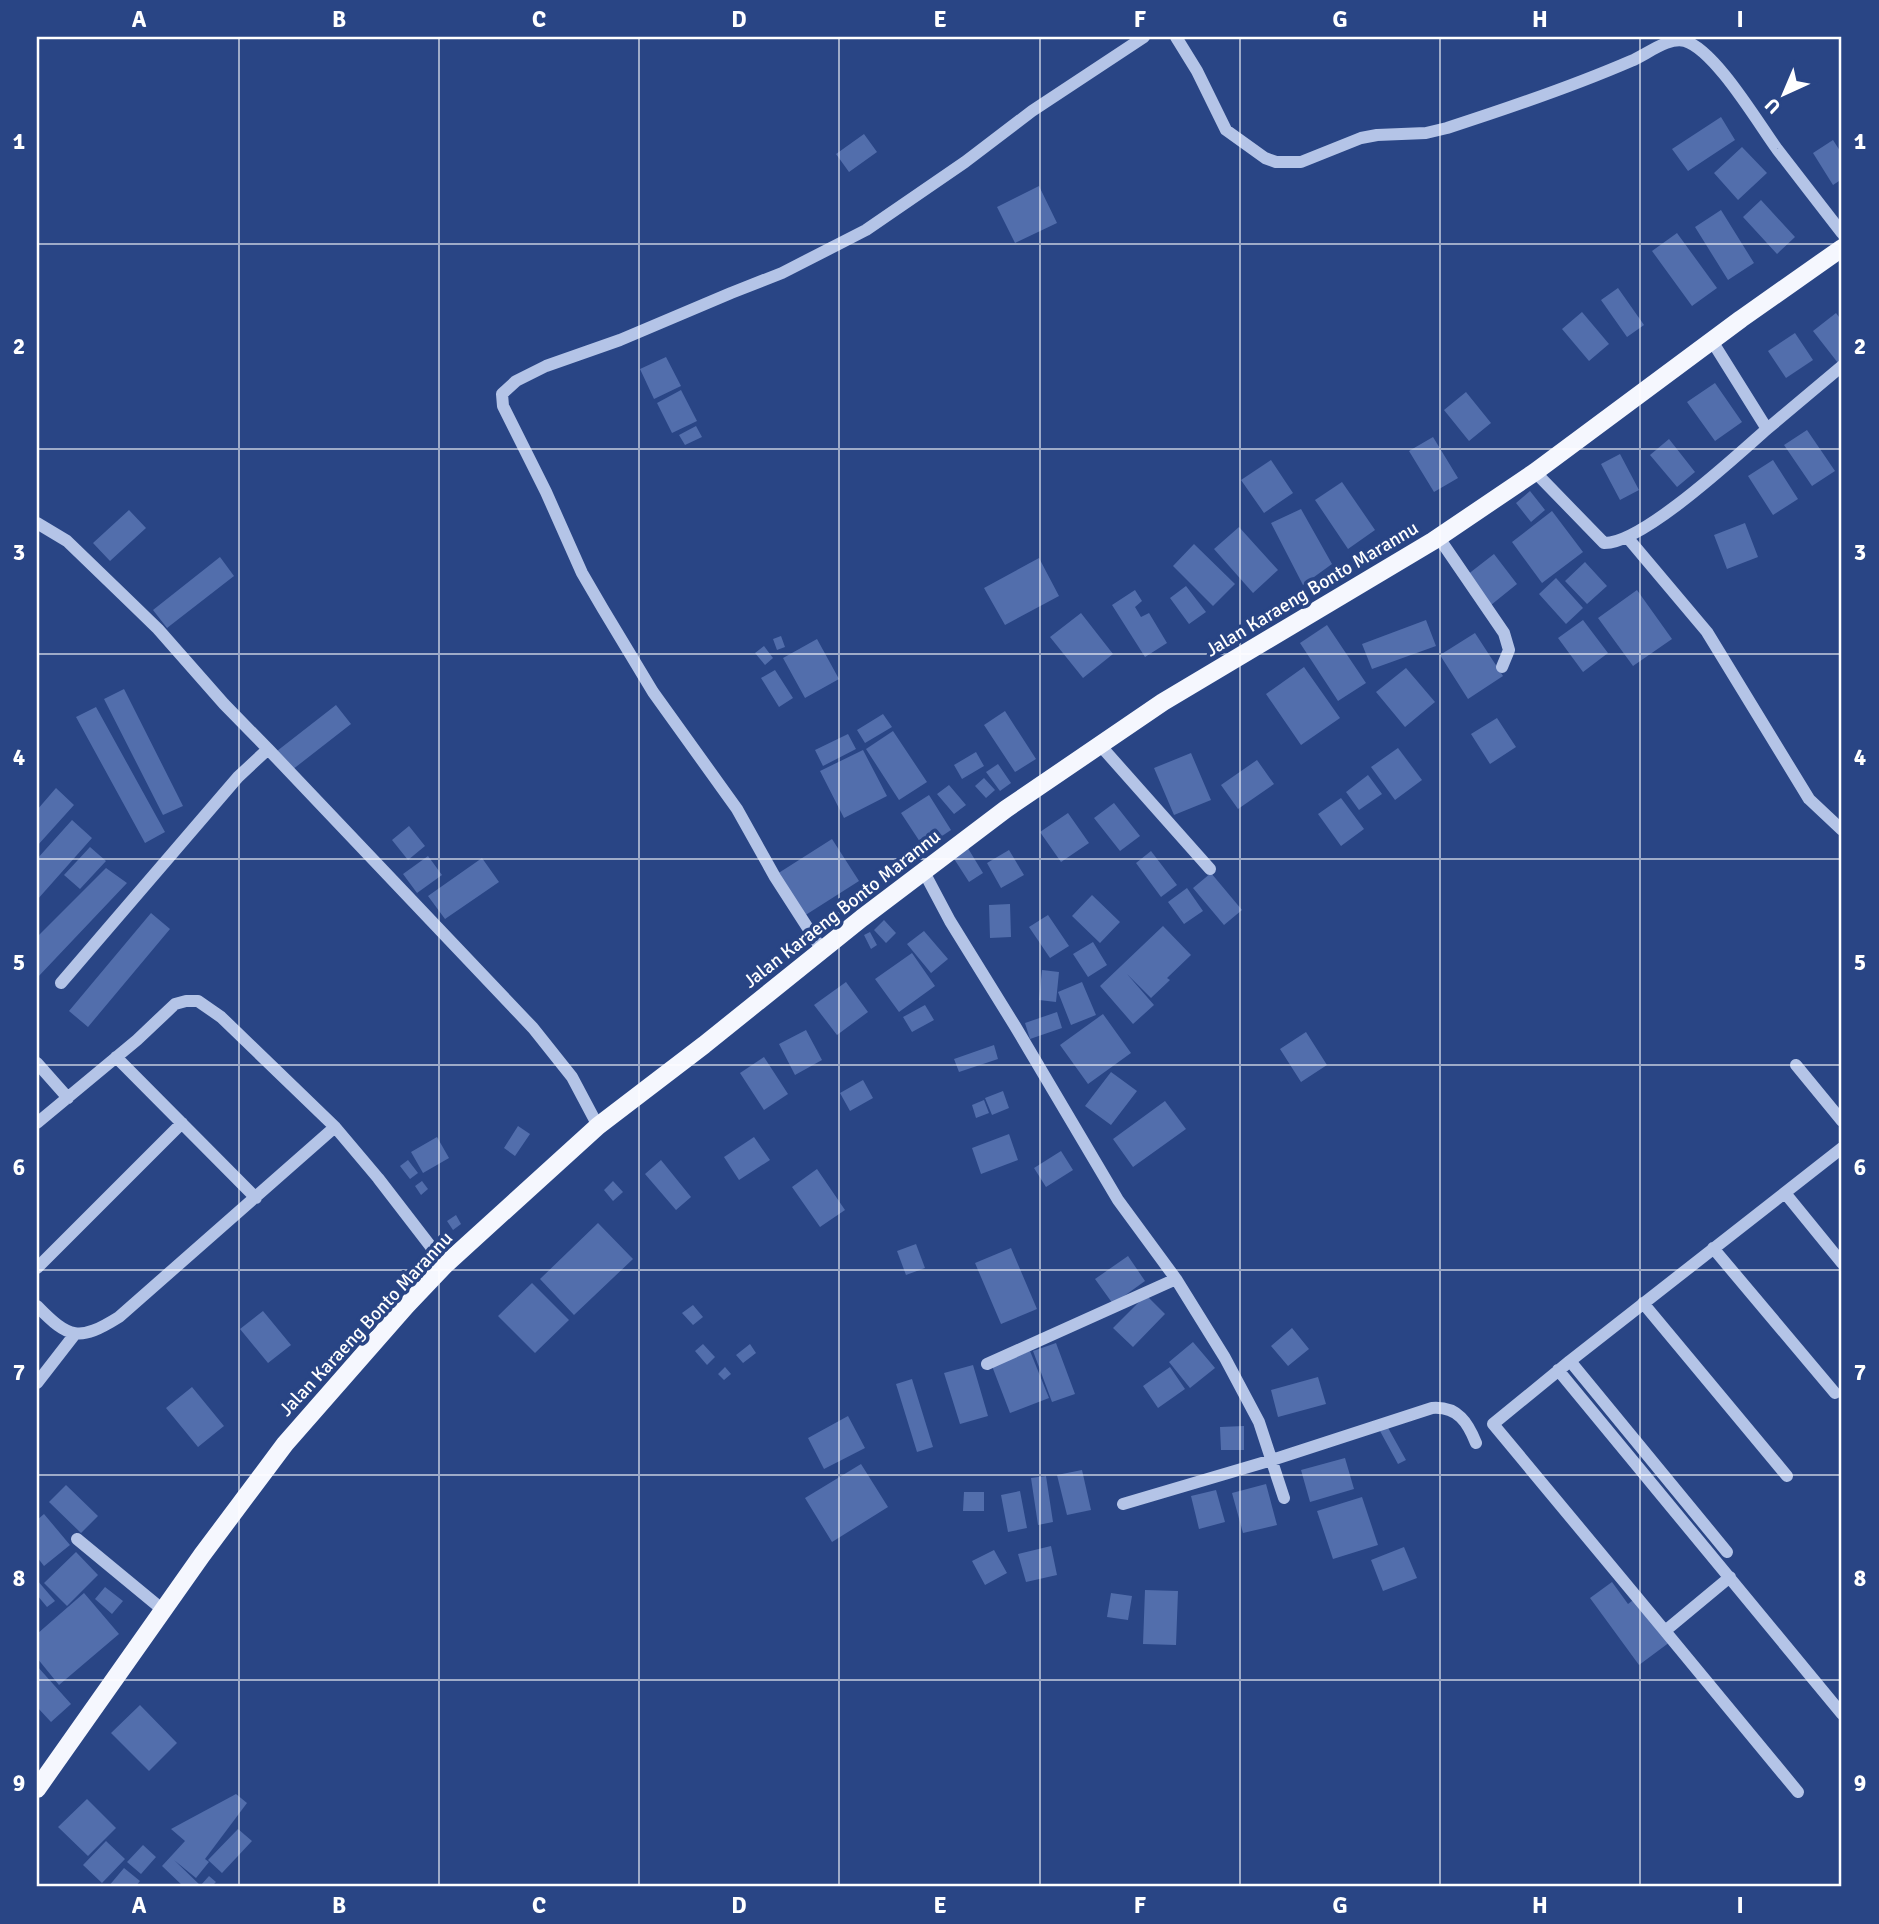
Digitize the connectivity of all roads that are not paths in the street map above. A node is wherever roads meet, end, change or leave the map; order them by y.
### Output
1 (1144, 37) edge
2 (1176, 37) edge
3 (1842, 233) edge
4 (1842, 248) edge
5 (1712, 341) junction
6 (1842, 366) edge
7 (1768, 429) junction
8 (1535, 472) junction
9 (37, 523) edge
10 (1627, 537) junction
11 (1438, 538) junction
12 (1502, 667) dead end
13 (1099, 744) junction
14 (268, 749) junction
15 (1842, 830) edge
16 (1210, 869) dead end
17 (924, 872) junction
18 (822, 950) junction
19 (61, 983) dead end
20 (117, 1057) junction
21 (37, 1063) edge
22 (1796, 1065) dead end
23 (68, 1098) junction
24 (1842, 1121) edge
25 (182, 1123) junction
26 (37, 1124) edge
27 (598, 1126) junction
28 (335, 1127) junction
29 (1842, 1148) edge
30 (1785, 1194) junction
31 (256, 1198) junction
32 (1713, 1248) junction
33 (1842, 1263) edge
34 (445, 1265) junction
35 (37, 1268) edge
36 (1176, 1279) junction
37 (1643, 1303) junction
38 (37, 1306) edge
39 (75, 1334) junction
40 (1570, 1361) junction
41 (987, 1364) dead end
42 (1558, 1370) junction
43 (37, 1383) edge
44 (1835, 1393) dead end
45 (1476, 1443) dead end
46 (1272, 1460) junction
47 (1787, 1476) dead end
48 (1284, 1498) dead end
49 (1123, 1504) dead end
50 (77, 1539) dead end
51 (1727, 1552) dead end
52 (1730, 1577) junction
53 (163, 1609) junction
54 (1665, 1631) junction
55 (1842, 1713) edge
56 (37, 1789) edge
57 (1798, 1792) dead end

1 - 18 street
2 - 3 street
4 - 5 main road, Jalan Karaeng Bonto Marannu
5 - 7 street
5 - 8 main road, Jalan Karaeng Bonto Marannu
6 - 7 street
7 - 10 street
8 - 10 street
8 - 11 main road, Jalan Karaeng Bonto Marannu
9 - 14 street
10 - 15 street
11 - 12 street
11 - 13 main road, Jalan Karaeng Bonto Marannu
13 - 16 street
13 - 17 main road, Jalan Karaeng Bonto Marannu
14 - 19 street
14 - 27 street
17 - 18 main road, Jalan Karaeng Bonto Marannu
17 - 36 street
18 - 27 main road, Jalan Karaeng Bonto Marannu
20 - 23 street
20 - 25 street
20 - 28 street
21 - 23 street
22 - 24 street
23 - 26 street
25 - 31 street
25 - 35 street
27 - 34 main road, Jalan Karaeng Bonto Marannu
28 - 31 street
28 - 34 street
29 - 30 street
30 - 32 street
30 - 33 street
31 - 39 street
32 - 37 street
32 - 44 street
34 - 53 main road, Jalan Karaeng Bonto Marannu
36 - 41 street
36 - 46 street
37 - 40 street
37 - 47 street
38 - 39 street
39 - 43 street
40 - 42 street
40 - 51 street
42 - 52 street
42 - 54 street
45 - 46 street
46 - 48 street
46 - 49 street
50 - 53 street
52 - 54 street
52 - 55 street
53 - 56 main road, Jalan Karaeng Bonto Marannu
54 - 57 street

